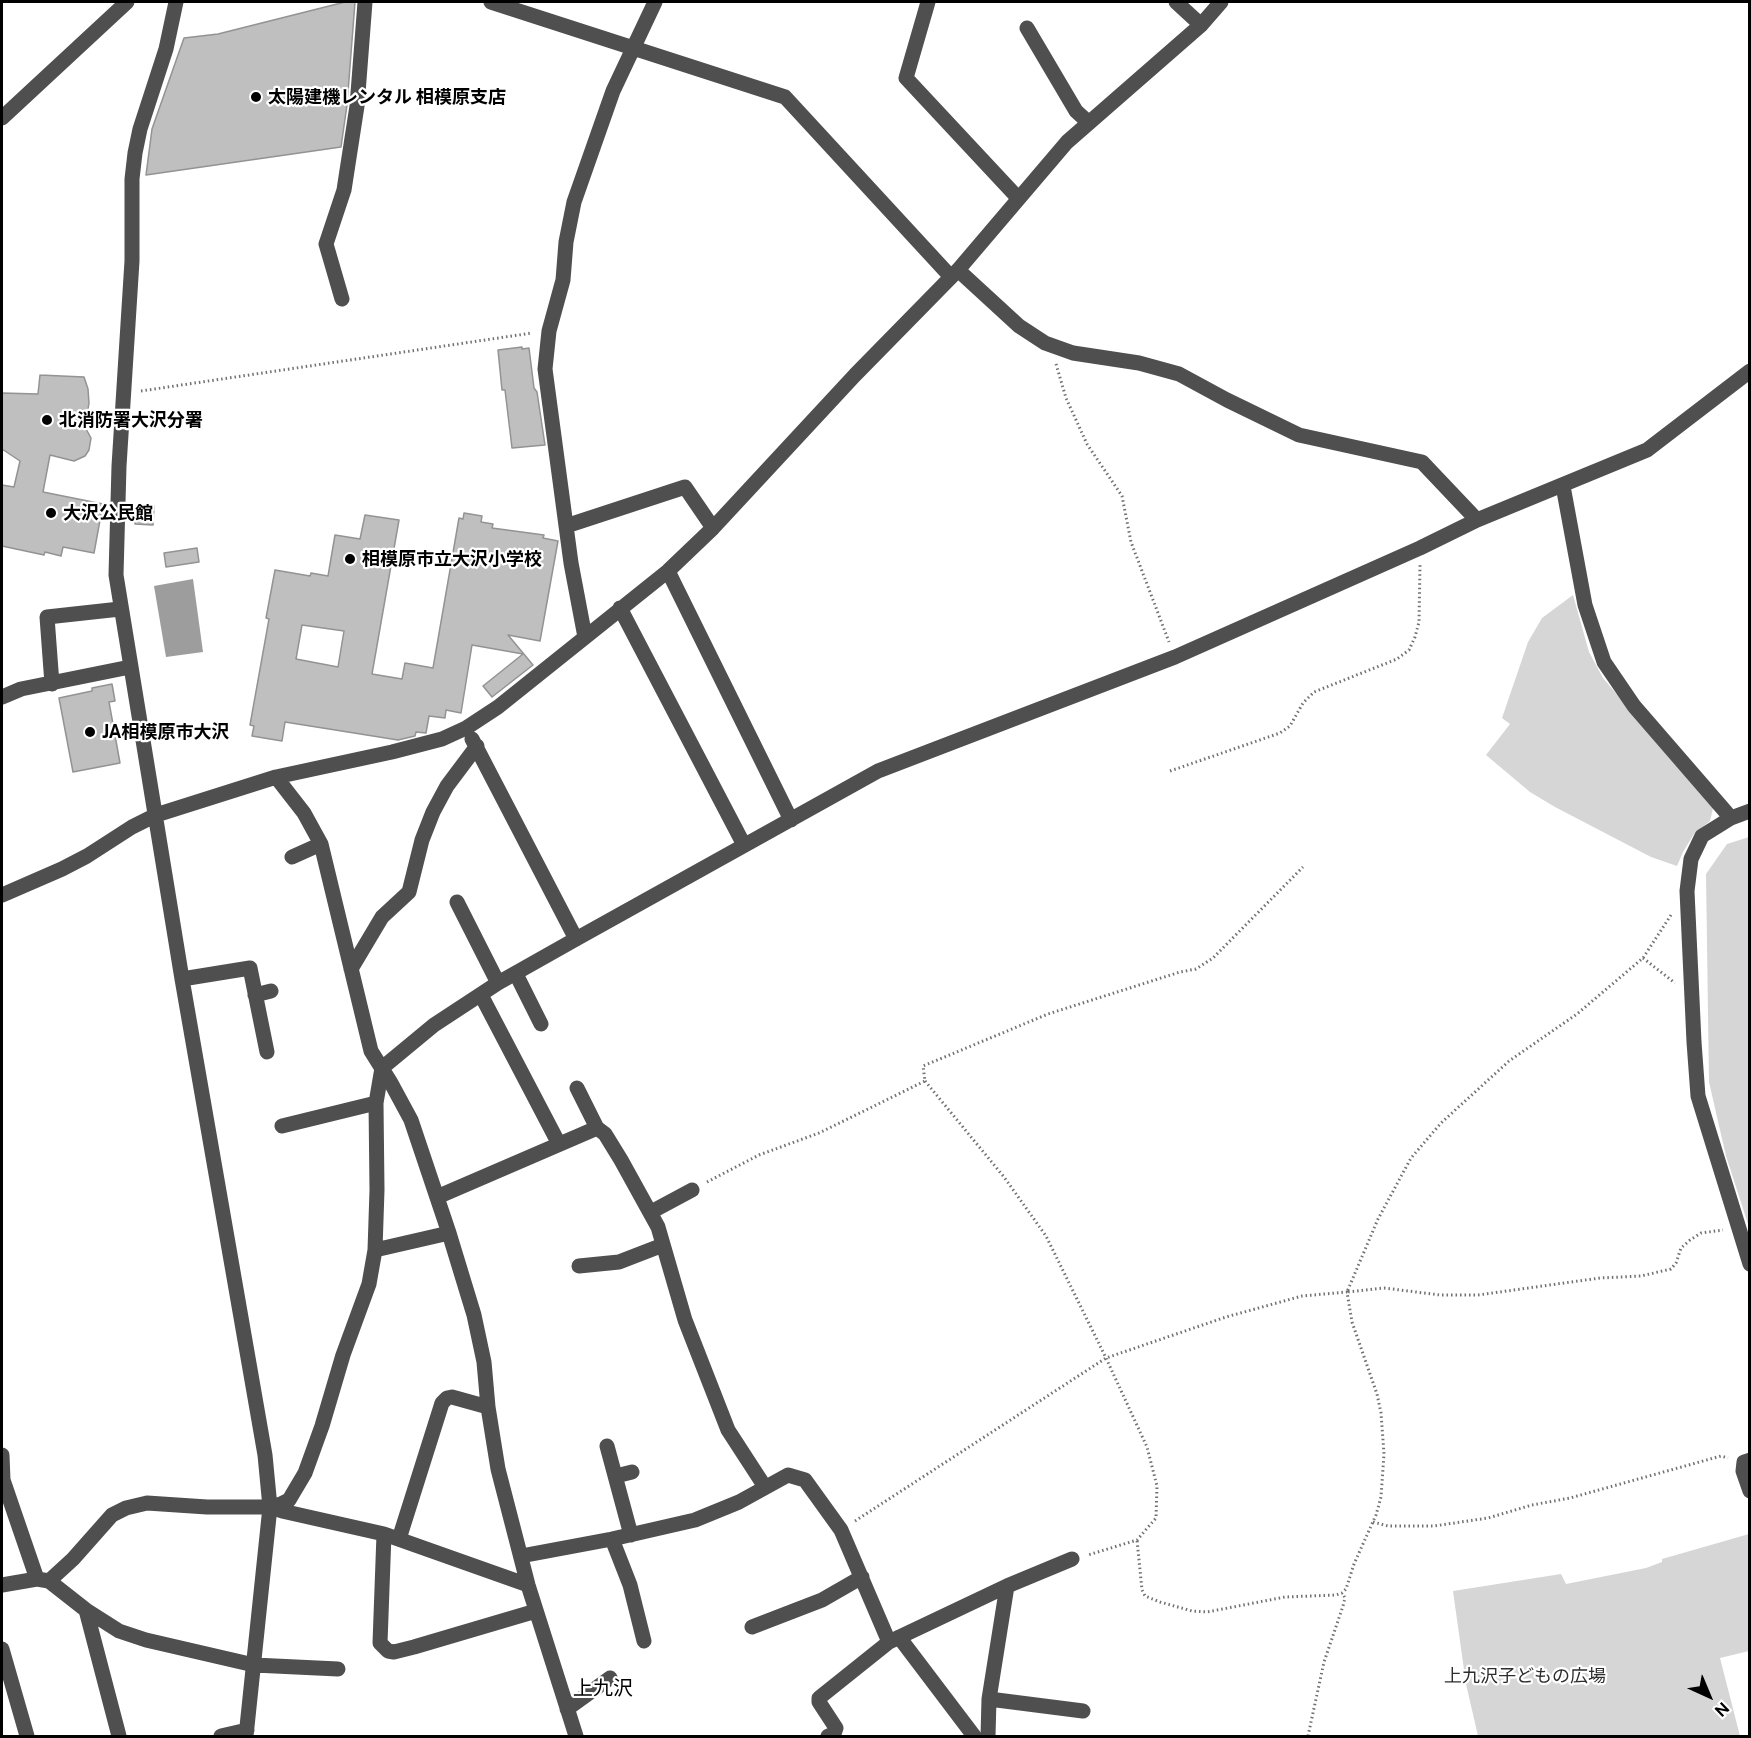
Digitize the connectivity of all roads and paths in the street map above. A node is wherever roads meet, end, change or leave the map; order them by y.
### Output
1 (126, 2) edge
2 (176, 2) edge
3 (365, 2) edge
4 (491, 2) edge
5 (655, 2) edge
6 (927, 2) edge
7 (1176, 2) edge
8 (1221, 2) edge
9 (1201, 25) junction
10 (1027, 28) dead end
11 (633, 48) junction
12 (2, 118) edge
13 (1088, 123) junction
14 (1018, 198) junction
15 (954, 273) junction
16 (342, 299) dead end
17 (549, 331) junction
18 (1050, 345) junction
19 (1749, 371) edge
20 (124, 393) junction
21 (1563, 486) junction
22 (1477, 520) junction
23 (567, 526) junction
24 (713, 528) junction
25 (1420, 548) junction
26 (668, 571) junction
27 (620, 608) junction
28 (120, 609) junction
29 (585, 637) junction
30 (1175, 657) junction
31 (130, 667) junction
32 (52, 684) junction
33 (2, 697) edge
34 (466, 729) junction
35 (477, 746) junction
36 (1170, 771) dead end
37 (276, 777) junction
38 (1749, 811) edge
39 (156, 815) junction
40 (1731, 818) junction
41 (791, 820) junction
42 (321, 844) junction
43 (744, 845) junction
44 (292, 857) dead end
45 (1303, 867) dead end
46 (1687, 891) junction
47 (2, 895) edge
48 (457, 902) dead end
49 (576, 939) junction
50 (1643, 958) junction
51 (351, 969) junction
52 (516, 974) junction
53 (182, 979) junction
54 (498, 983) junction
55 (272, 991) dead end
56 (481, 994) junction
57 (255, 995) junction
58 (1692, 996) junction
59 (541, 1024) dead end
60 (267, 1052) dead end
61 (382, 1068) junction
62 (925, 1081) junction
63 (577, 1088) dead end
64 (376, 1102) junction
65 (282, 1126) dead end
66 (597, 1128) junction
67 (559, 1144) junction
68 (692, 1190) joint
69 (437, 1197) junction
70 (651, 1212) junction
71 (1738, 1227) junction
72 (449, 1233) junction
73 (663, 1245) junction
74 (375, 1250) junction
75 (1749, 1264) edge
76 (579, 1266) dead end
77 (1347, 1292) junction
78 (1106, 1358) junction
79 (488, 1407) junction
80 (607, 1446) dead end
81 (2, 1455) edge
82 (1747, 1461) edge
83 (632, 1472) dead end
84 (616, 1476) junction
85 (765, 1487) junction
86 (1749, 1491) edge
87 (270, 1507) junction
88 (1373, 1522) junction
89 (841, 1530) junction
90 (384, 1534) junction
91 (631, 1534) junction
92 (399, 1539) junction
93 (612, 1539) junction
94 (1137, 1540) junction
95 (521, 1556) junction
96 (1072, 1559) joint
97 (862, 1577) junction
98 (43, 1580) junction
99 (2, 1585) edge
100 (528, 1585) junction
101 (1007, 1586) junction
102 (1342, 1593) junction
103 (86, 1610) junction
104 (536, 1611) junction
105 (752, 1627) dead end
106 (894, 1639) junction
107 (644, 1641) dead end
108 (2, 1649) edge
109 (254, 1665) junction
110 (338, 1669) dead end
111 (610, 1678) dead end
112 (989, 1699) junction
113 (567, 1709) junction
114 (1083, 1711) dead end
115 (247, 1733) edge
116 (27, 1737) edge
117 (119, 1737) edge
118 (221, 1737) edge
119 (576, 1737) edge
120 (828, 1737) edge
121 (974, 1737) edge
122 (988, 1737) edge
123 (1308, 1737) edge

1 - 12 street
2 - 20 street
3 - 16 street
4 - 11 street
5 - 11 street
6 - 14 street
7 - 9 street
8 - 9 street
9 - 13 street
10 - 13 street
11 - 15 street
11 - 17 street
13 - 14 street
14 - 15 street
15 - 18 street
15 - 24 street
17 - 20 path
17 - 23 street
18 - 22 street
18 - 30 path
19 - 21 street
20 - 28 street
21 - 22 street
21 - 40 street
22 - 25 street
23 - 24 street
23 - 29 street
24 - 26 street
25 - 30 street
25 - 36 path
26 - 27 street
26 - 41 street
27 - 29 street
27 - 43 street
28 - 31 street
28 - 32 street
29 - 34 street
30 - 41 street
31 - 32 street
31 - 39 street
32 - 33 street
34 - 35 street
34 - 37 street
35 - 49 street
35 - 51 street
37 - 39 street
37 - 42 street
38 - 40 street
39 - 47 street
39 - 53 street
40 - 46 street
41 - 43 street
42 - 44 street
42 - 51 street
43 - 49 street
45 - 62 path
46 - 50 path
46 - 58 street
48 - 54 street
49 - 52 street
50 - 58 path
50 - 77 path
51 - 61 street
52 - 54 street
52 - 59 street
53 - 57 street
53 - 87 street
54 - 56 street
55 - 57 street
56 - 61 street
56 - 67 street
57 - 60 street
58 - 71 street
61 - 64 street
61 - 69 street
62 - 68 path
62 - 78 path
63 - 66 street
64 - 65 street
64 - 74 street
66 - 67 street
66 - 70 street
67 - 69 street
68 - 70 street
69 - 72 street
70 - 73 street
71 - 75 street
71 - 77 path
72 - 74 street
72 - 79 street
73 - 76 street
73 - 85 street
74 - 87 street
77 - 78 path
77 - 88 path
78 - 89 path
78 - 94 path
79 - 92 street
79 - 95 street
80 - 84 street
81 - 98 street
82 - 86 street
82 - 88 path
83 - 84 street
84 - 91 street
85 - 89 street
85 - 91 street
87 - 90 street
87 - 98 street
87 - 109 street
88 - 102 path
89 - 97 street
90 - 92 street
90 - 104 street
91 - 93 street
92 - 100 street
93 - 95 street
93 - 107 street
94 - 96 path
94 - 102 path
95 - 100 street
96 - 101 street
97 - 105 street
97 - 106 street
98 - 99 street
98 - 103 street
100 - 104 street
101 - 106 street
101 - 112 street
102 - 123 path
103 - 109 street
103 - 117 street
104 - 113 street
106 - 120 street
106 - 121 street
108 - 116 street
109 - 110 street
109 - 115 street
111 - 113 street
112 - 114 street
112 - 122 street
113 - 119 street
115 - 118 street

